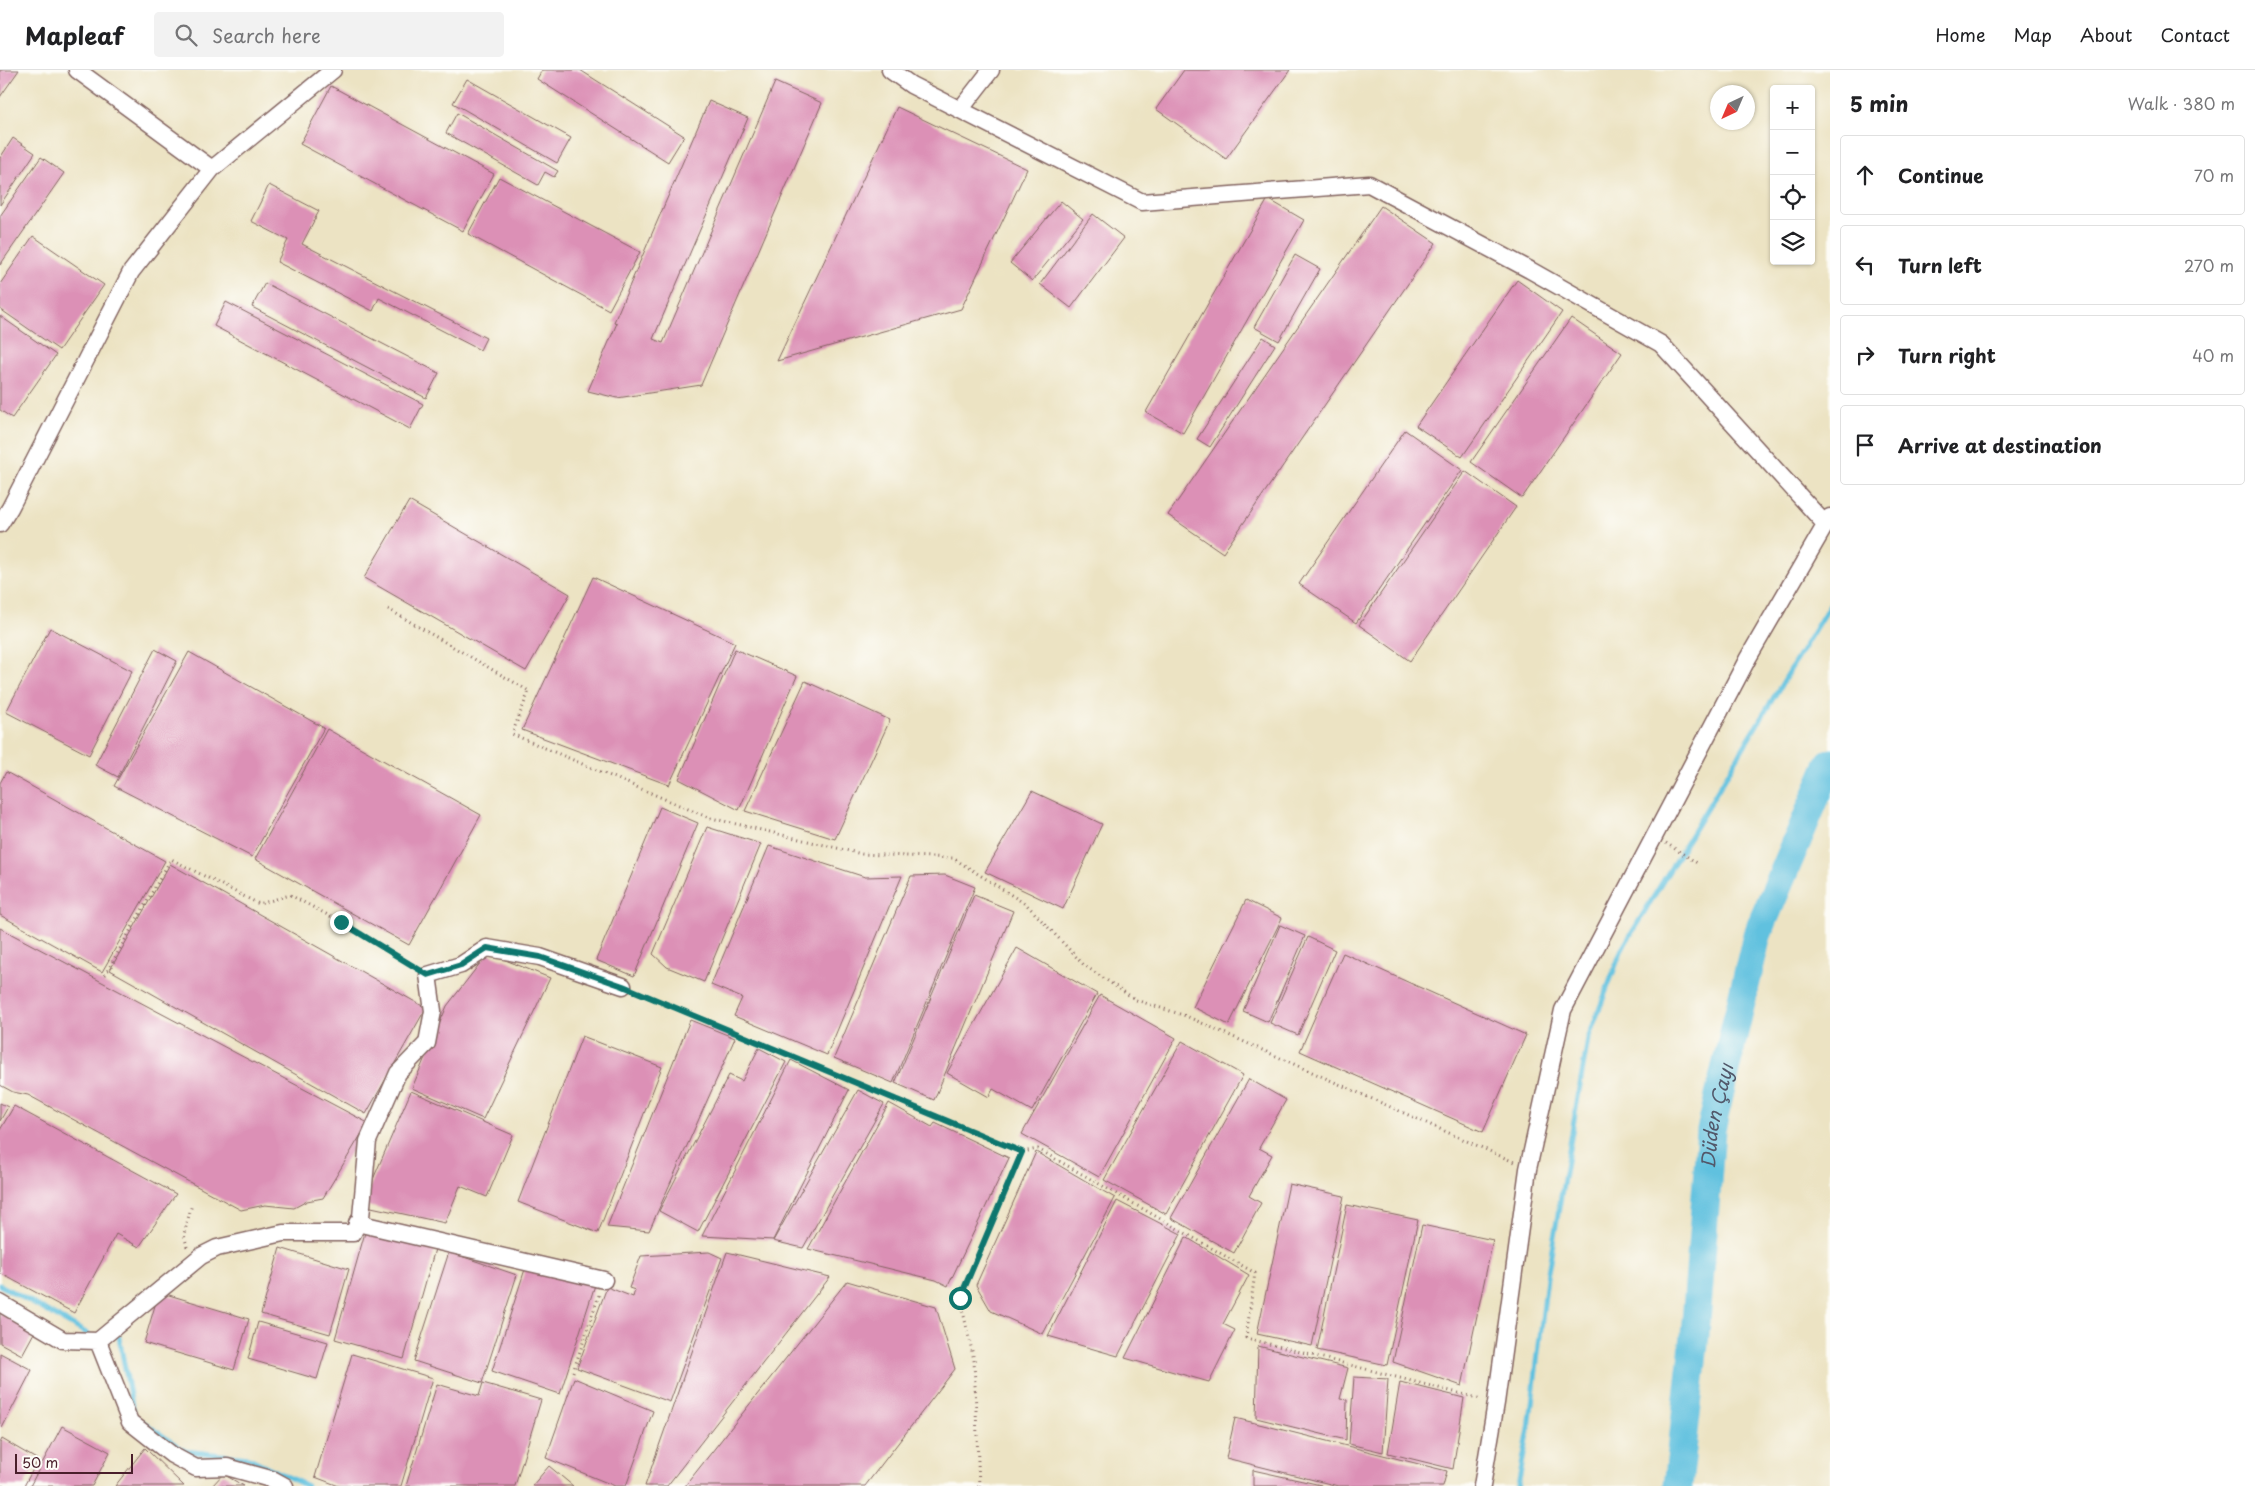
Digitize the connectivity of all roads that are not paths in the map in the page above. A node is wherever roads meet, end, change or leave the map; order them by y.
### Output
1 (77, 70) edge
2 (333, 70) edge
3 (890, 70) edge
4 (991, 70) edge
5 (960, 110) junction
6 (212, 169) junction
7 (1828, 521) edge
8 (0, 524) edge
9 (623, 986) road end
10 (357, 1223) junction
11 (604, 1280) road end
12 (0, 1303) edge
13 (98, 1341) junction
14 (285, 1486) edge
15 (1482, 1486) edge

1 - 6 street
2 - 6 street
3 - 5 street
4 - 5 street
5 - 7 street
6 - 8 street
7 - 15 street
9 - 10 street
10 - 11 street
10 - 13 street
12 - 13 street
13 - 14 street

